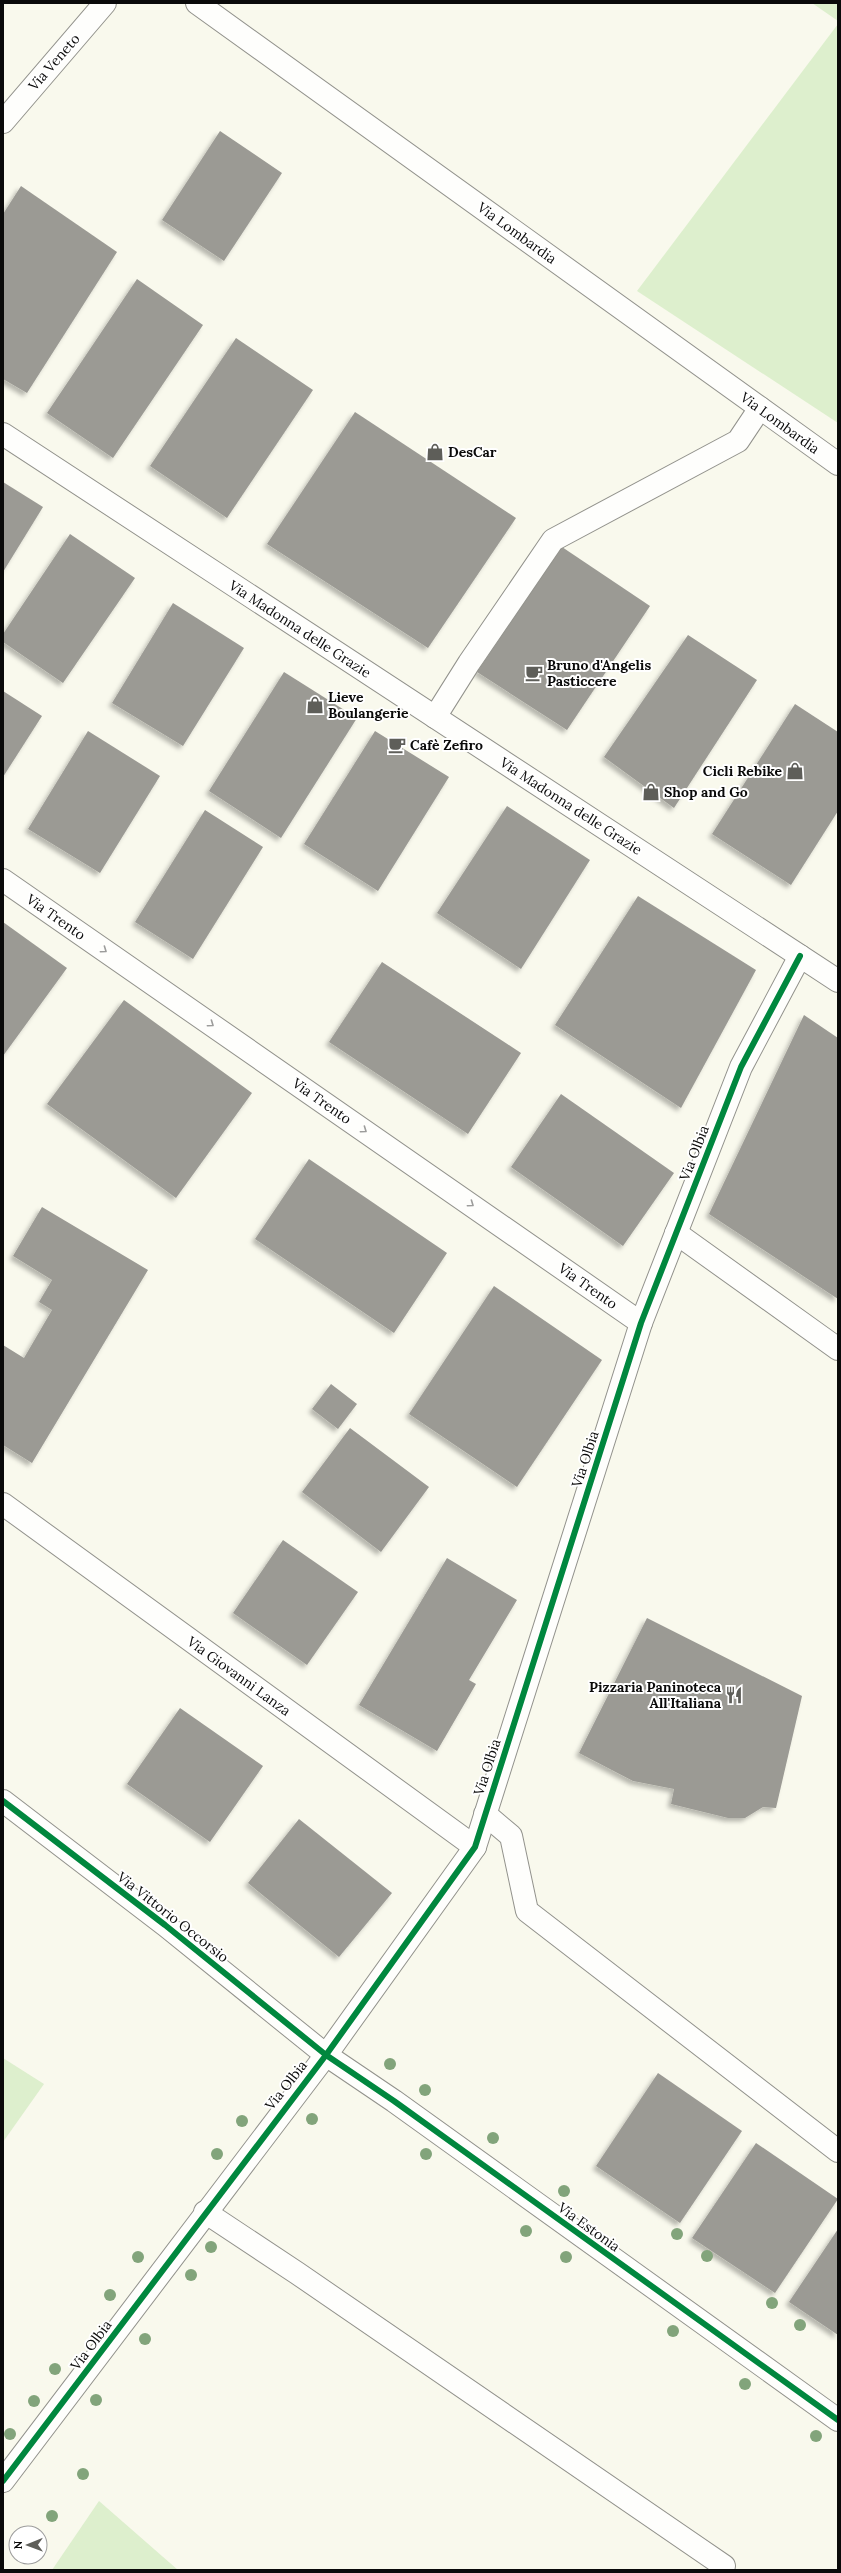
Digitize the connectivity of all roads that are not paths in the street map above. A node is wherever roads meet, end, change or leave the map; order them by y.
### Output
1 (105, 3) edge
2 (197, 3) edge
3 (3, 122) edge
4 (760, 408) junction
5 (3, 434) edge
6 (838, 464) edge
7 (435, 717) junction
8 (3, 880) edge
9 (800, 956) junction
10 (838, 981) edge
11 (676, 1233) junction
12 (641, 1323) junction
13 (838, 1349) edge
14 (3, 1504) edge
15 (3, 1801) edge
16 (485, 1814) junction
17 (475, 1847) junction
18 (326, 2055) junction
19 (838, 2150) edge
20 (205, 2212) junction
21 (838, 2420) edge
22 (3, 2481) edge
23 (721, 2570) edge

1 - 3 street, Via Veneto
2 - 4 street, Via Lombardia
4 - 6 street, Via Lombardia
4 - 7 street
5 - 7 street, Via Madonna delle Grazie
7 - 9 street, Via Madonna delle Grazie
8 -> 12 street, Via Trento
9 - 10 street, Via Madonna delle Grazie
9 - 11 street, Via Olbia
11 - 12 street, Via Olbia
11 - 13 street
12 - 16 street, Via Olbia
14 - 17 street, Via Giovanni Lanza
15 - 18 street, Via Vittorio Occorsio
16 - 17 street, Via Olbia
16 - 19 street
17 - 18 street, Via Olbia
18 - 20 street, Via Olbia
18 - 21 street, Via Estonia
20 - 22 street, Via Olbia
20 - 23 street

